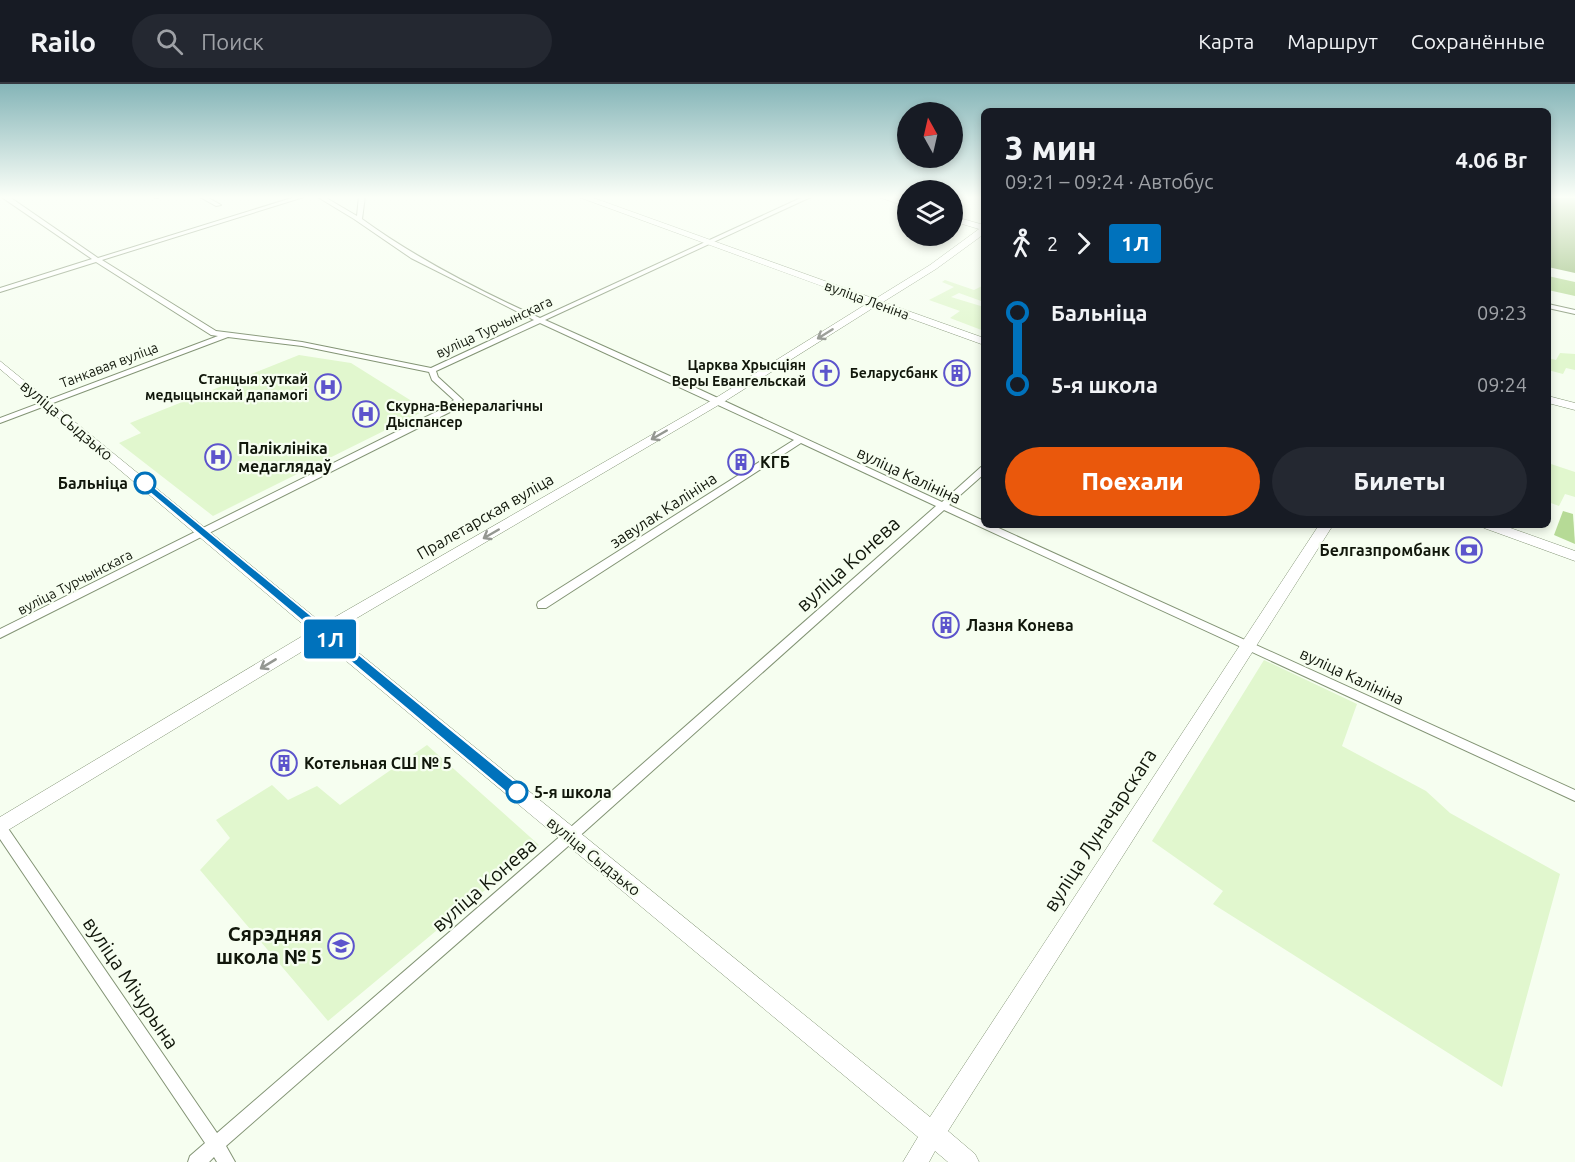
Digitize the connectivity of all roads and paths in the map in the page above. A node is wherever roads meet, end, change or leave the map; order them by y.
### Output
1 (77, 246) edge
2 (141, 246) edge
3 (395, 246) edge
4 (702, 246) edge
5 (718, 246) edge
6 (961, 246) edge
7 (97, 260) junction
8 (0, 290) edge
9 (875, 303) junction
10 (1551, 307) edge
11 (1575, 312) edge
12 (538, 321) junction
13 (227, 335) junction
14 (981, 341) edge
15 (0, 364) edge
16 (432, 370) junction
17 (1551, 400) edge
18 (718, 401) junction
19 (46, 403) junction
20 (1575, 407) edge
21 (0, 421) edge
22 (800, 440) junction
23 (981, 472) edge
24 (941, 506) junction
25 (981, 524) edge
26 (990, 528) edge
27 (1324, 528) edge
28 (1497, 528) edge
29 (204, 532) junction
30 (1575, 556) edge
31 (542, 605) dead end
32 (322, 632) junction
33 (0, 634) edge
34 (1248, 644) junction
35 (1575, 796) edge
36 (0, 828) edge
37 (569, 837) junction
38 (935, 1134) junction
39 (215, 1145) junction
40 (196, 1162) edge
41 (226, 1162) edge
42 (915, 1162) edge
43 (967, 1162) edge

1 - 7 street, Танкавая вуліца
2 - 7 street
3 - 12 street, вуліца Калініна
4 - 12 street, вуліца Турчынскага
5 - 9 street, вуліца Леніна
6 - 9 street, Пралетарская вуліца
7 - 8 street
7 - 13 street, Танкавая вуліца
9 - 14 street, вуліца Леніна
9 -> 18 street, Пралетарская вуліца
10 - 11 street
12 - 16 street, вуліца Турчынскага
12 - 18 street, вуліца Калініна
13 - 16 street, Танкавая вуліца
13 - 19 street, Танкавая вуліца
15 - 19 street, вуліца Сыдзько
16 - 29 street, вуліца Турчынскага
17 - 20 street
18 - 22 street, вуліца Калініна
18 -> 32 street, Пралетарская вуліца
19 - 21 street, Танкавая вуліца
19 - 29 street, вуліца Сыдзько
22 - 24 street, вуліца Калініна
22 - 31 street, завулак Калініна
23 - 24 street, вуліца Конева
24 - 25 street, вуліца Калініна
24 - 37 street, вуліца Конева
26 - 34 street, вуліца Калініна
27 - 34 street, вуліца Луначарскага
28 - 30 street
29 - 32 street, вуліца Сыдзько
29 - 33 street, вуліца Турчынскага
32 -> 36 street, Пралетарская вуліца
32 - 37 street, вуліца Сыдзько
34 - 35 street, вуліца Калініна
34 - 38 street, вуліца Луначарскага
36 - 39 street, вуліца Мічурына
37 - 38 street, вуліца Сыдзько
37 - 39 street, вуліца Конева
38 - 42 street, вуліца Луначарскага
38 - 43 street, вуліца Сыдзько
39 - 40 street, вуліца Конева
39 - 41 street, вуліца Мічурына

